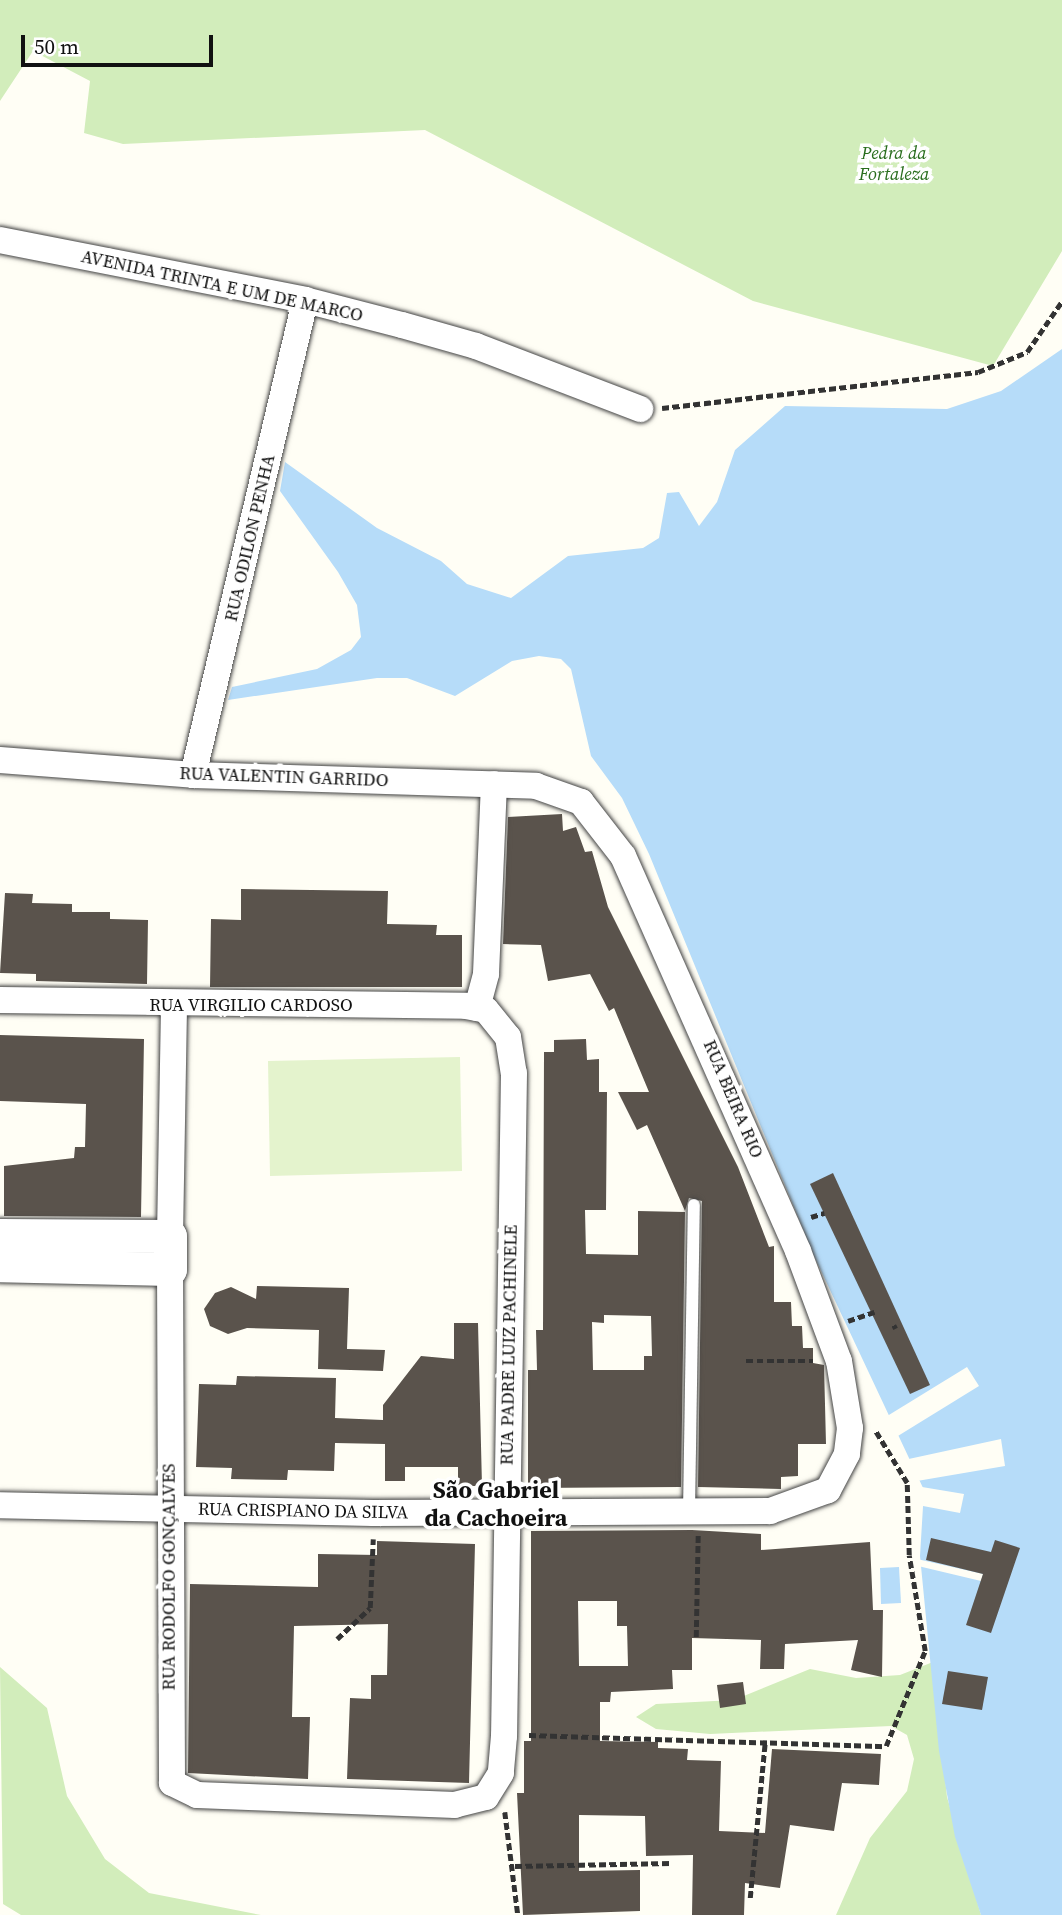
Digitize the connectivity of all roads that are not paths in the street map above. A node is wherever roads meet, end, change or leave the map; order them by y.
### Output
1 (0, 240) edge
2 (305, 300) junction
3 (640, 409) road end
4 (0, 760) edge
5 (193, 775) junction
6 (494, 784) junction
7 (568, 794) joint
8 (0, 1000) edge
9 (174, 1006) junction
10 (488, 1015) junction
11 (694, 1205) dead end
12 (0, 1234) edge
13 (170, 1253) junction
14 (0, 1265) edge
15 (850, 1428) joint
16 (0, 1505) edge
17 (170, 1508) junction
18 (693, 1512) junction
19 (506, 1513) junction
20 (504, 1746) joint

1 - 2 street, AVENIDA TRINTA E UM DE MARCO
2 - 3 street, AVENIDA TRINTA E UM DE MARCO
2 - 5 street, RUA ODILON PENHA
4 - 5 street, RUA VALENTIN GARRIDO
5 - 6 street, RUA VALENTIN GARRIDO
6 - 7 street, RUA VALENTIN GARRIDO
6 - 10 street
7 - 15 street, RUA BEIRA RIO
8 - 9 street, RUA VIRGILIO CARDOSO
9 - 10 street, RUA VIRGILIO CARDOSO
9 - 13 street, RUA RODOLFO GONÇALVES
10 - 19 street, RUA PADRE LUIZ PACHINELE
11 - 18 lane
12 - 13 street
13 - 14 street
13 - 17 street, RUA RODOLFO GONÇALVES
15 - 18 street, RUA CRISPIANO DA SILVA
16 - 17 street, RUA CRISPIANO DA SILVA
17 - 19 street, RUA CRISPIANO DA SILVA
17 - 20 street, RUA RODOLFO GONÇALVES
18 - 19 street, RUA CRISPIANO DA SILVA
19 - 20 street, RUA PADRE LUIZ PACHINELE

